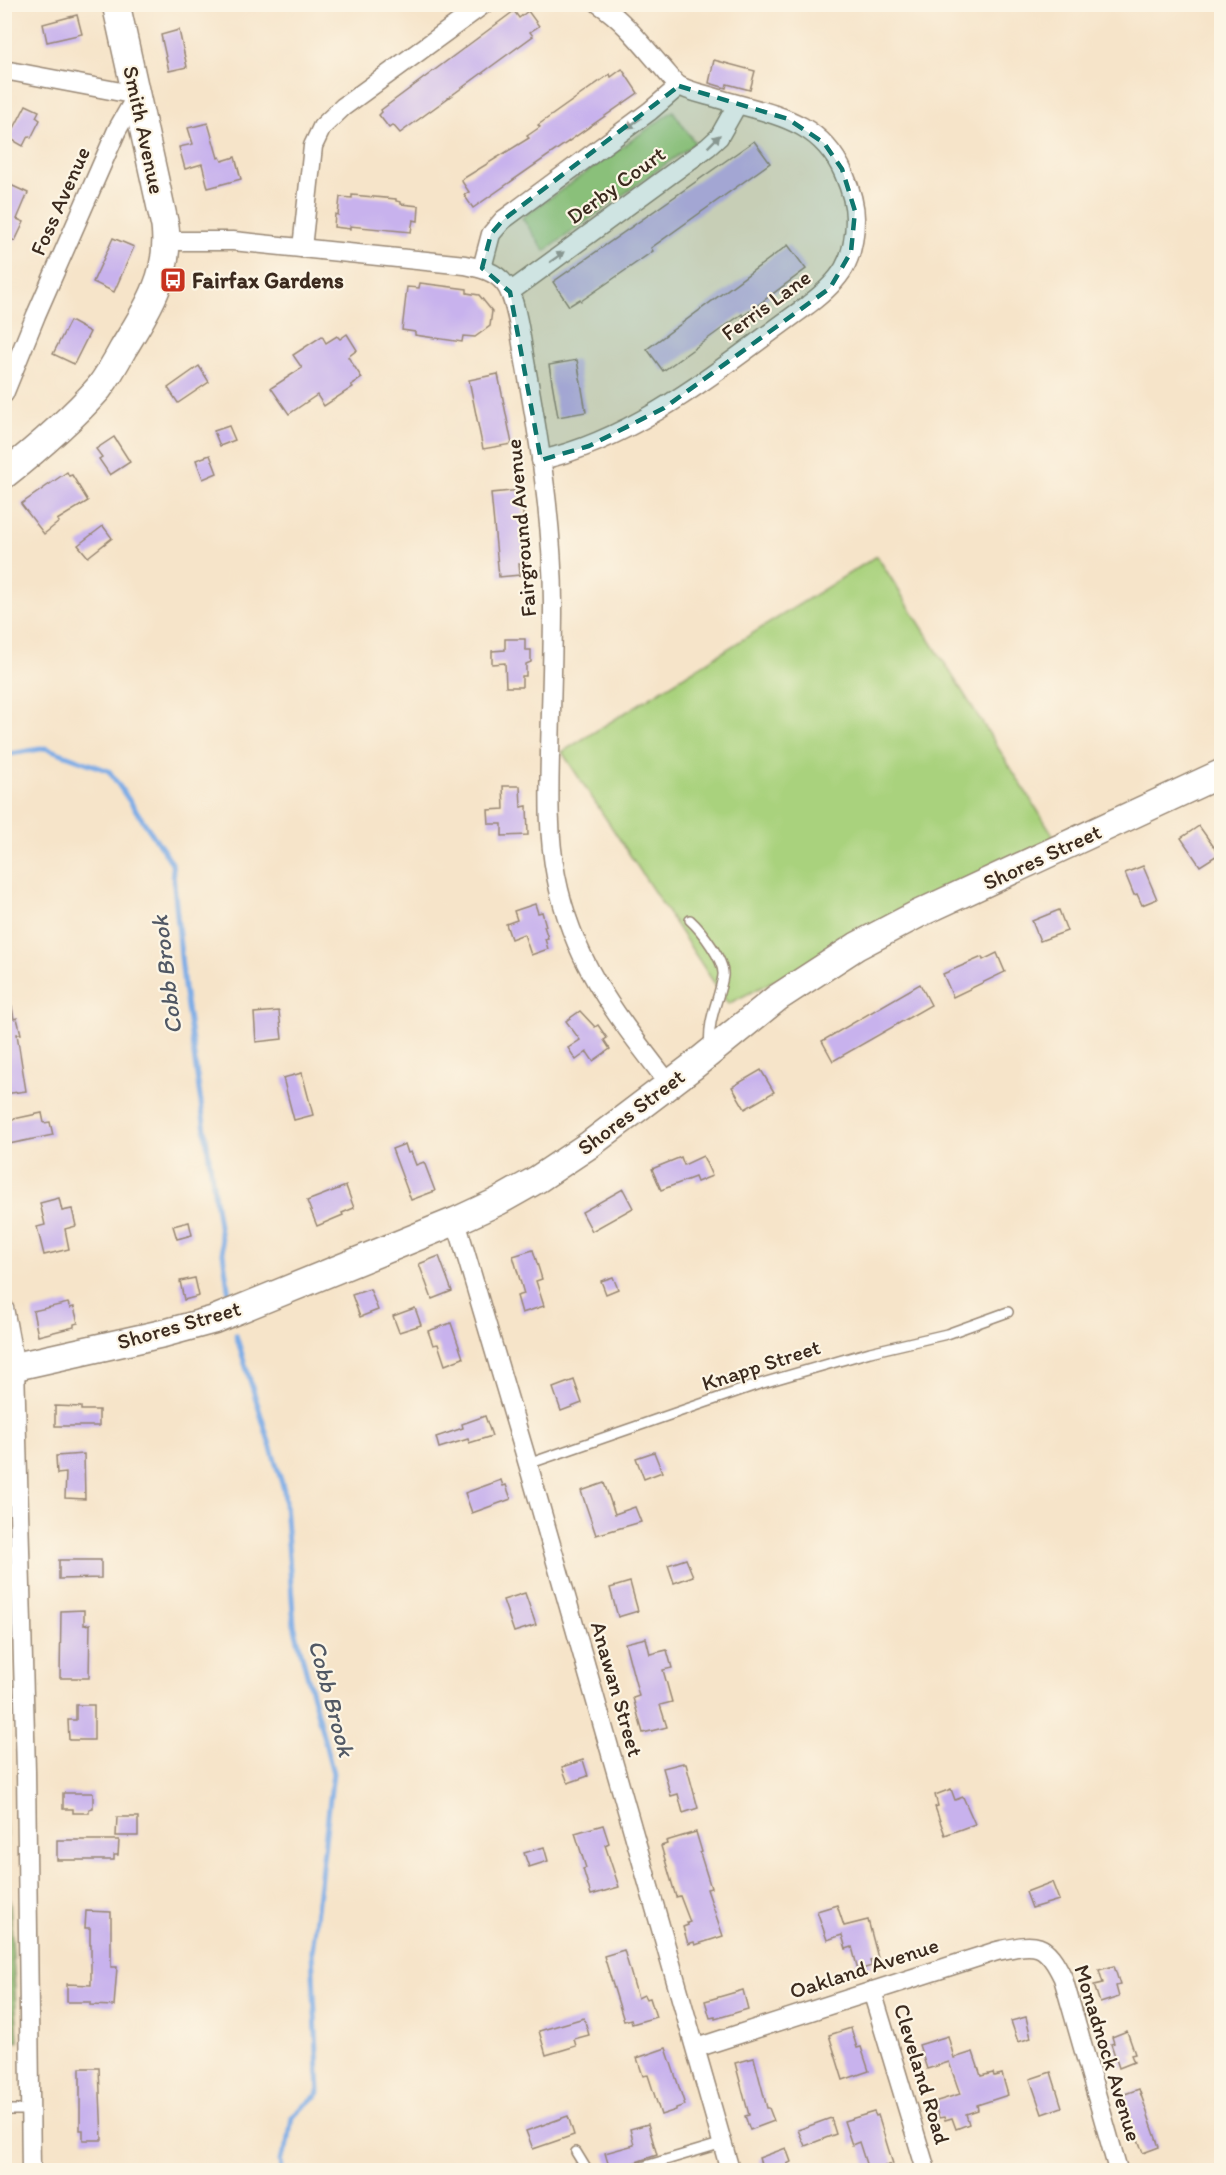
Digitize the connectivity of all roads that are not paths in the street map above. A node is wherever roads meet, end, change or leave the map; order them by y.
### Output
1 (116, 4) edge
2 (484, 4) edge
3 (599, 4) edge
4 (4, 70) edge
5 (679, 86) junction
6 (137, 95) junction
7 (737, 105) junction
8 (302, 248) junction
9 (166, 249) junction
10 (482, 268) junction
11 (510, 292) junction
12 (4, 394) edge
13 (541, 460) junction
14 (4, 475) edge
15 (1221, 773) edge
16 (690, 920) dead end
17 (711, 1051) junction
18 (669, 1084) junction
19 (456, 1221) junction
20 (4, 1308) edge
21 (1008, 1312) dead end
22 (10, 1368) edge
23 (528, 1464) junction
24 (1048, 1952) joint
25 (872, 1990) junction
26 (696, 2048) junction
27 (4, 2110) edge
28 (30, 2110) junction
29 (723, 2143) junction
30 (576, 2152) dead end
31 (31, 2170) edge
32 (587, 2170) edge
33 (632, 2170) edge
34 (730, 2170) edge
35 (926, 2170) edge
36 (1118, 2170) edge

1 - 6 street, Smith Avenue
2 - 8 street
3 - 5 street
4 - 6 street
5 - 7 street, Ferris Lane
5 -> 10 street, Derby Court
6 - 9 street, Smith Avenue
6 - 12 street, Foss Avenue
11 -> 7 street, Derby Court
7 - 13 street, Ferris Lane
8 - 9 street
8 - 10 street
9 - 14 street
10 - 11 street
11 - 13 street, Fairground Avenue
13 - 18 street, Fairground Avenue
15 - 17 street, Shores Street
16 - 17 lane
17 - 18 street, Shores Street
18 - 19 street, Shores Street
19 - 22 street, Shores Street
19 - 23 street, Anawan Street
20 - 22 street
21 - 23 lane, Knapp Street
22 - 28 street
23 - 26 street, Anawan Street
24 - 25 street, Oakland Avenue
24 - 36 street, Monadnock Avenue
25 - 26 street, Oakland Avenue
25 - 35 street, Cleveland Road
26 - 29 street, Anawan Street
27 - 28 lane
28 - 31 street
29 - 33 lane
29 - 34 street, Anawan Street
30 - 32 lane

